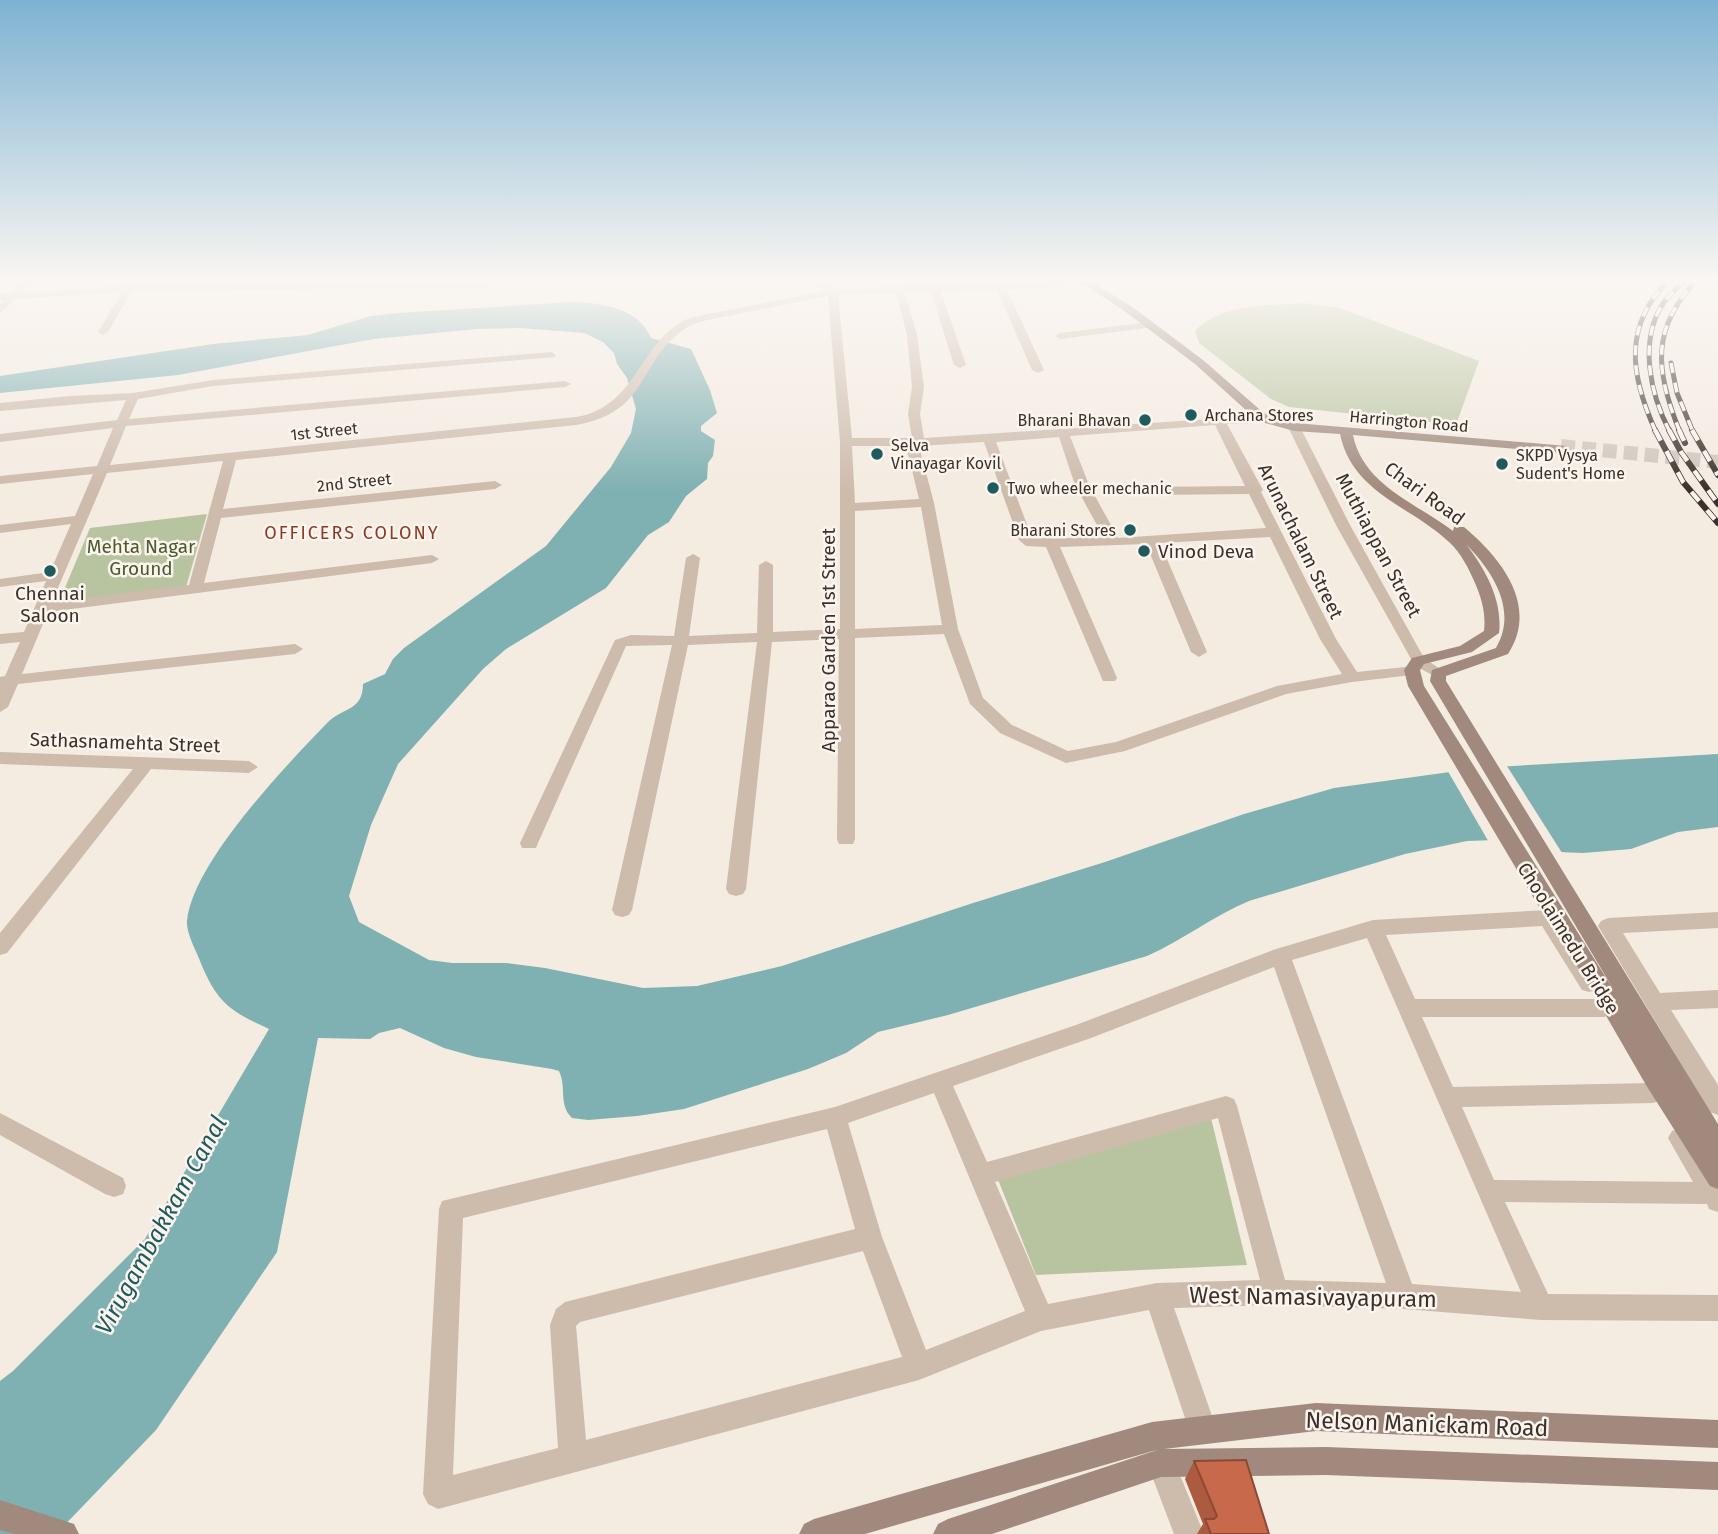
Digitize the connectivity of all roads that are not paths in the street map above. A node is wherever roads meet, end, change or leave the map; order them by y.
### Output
1 (660, 350) edge
2 (838, 350) edge
3 (914, 350) edge
4 (955, 350) edge
5 (1029, 350) edge
6 (1181, 350) edge
7 (551, 355) dead end
8 (960, 365) dead end
9 (1038, 370) dead end
10 (565, 384) dead end
11 (133, 396) junction
12 (0, 407) edge
13 (1264, 414) junction
14 (1219, 421) junction
15 (122, 422) junction
16 (1294, 427) junction
17 (1350, 432) junction
18 (1064, 435) junction
19 (0, 438) edge
20 (989, 440) junction
21 (846, 442) junction
22 (916, 443) junction
23 (231, 456) junction
24 (102, 468) junction
25 (0, 480) edge
26 (495, 485) dead end
27 (1256, 490) junction
28 (1145, 491) dead end
29 (927, 503) junction
30 (848, 507) junction
31 (216, 514) junction
32 (80, 519) junction
33 (0, 529) edge
34 (1276, 532) junction
35 (1151, 539) junction
36 (1113, 542) junction
37 (1052, 544) junction
38 (693, 558) dead end
39 (432, 559) dead end
40 (766, 565) dead end
41 (55, 576) junction
42 (0, 583) edge
43 (195, 589) junction
44 (41, 608) junction
45 (950, 629) junction
46 (847, 634) junction
47 (29, 636) junction
48 (765, 638) junction
49 (0, 639) edge
50 (681, 641) junction
51 (295, 649) dead end
52 (1199, 652) dead end
53 (1415, 666) junction
54 (1438, 673) junction
55 (1352, 677) junction
56 (1109, 678) dead end
57 (5, 681) edge
58 (0, 706) edge
59 (0, 758) edge
60 (146, 764) junction
61 (248, 767) dead end
62 (846, 839) dead end
63 (529, 843) dead end
64 (736, 889) dead end
65 (622, 910) dead end
66 (1718, 920) edge
67 (1373, 928) junction
68 (0, 947) edge
69 (1280, 956) junction
70 (1718, 999) edge
71 (1654, 1002) junction
72 (1408, 1008) junction
73 (1604, 1008) junction
74 (1708, 1071) edge
75 (940, 1081) junction
76 (1653, 1093) junction
77 (1449, 1097) junction
78 (1718, 1105) edge
79 (835, 1117) junction
80 (0, 1123) edge
81 (1718, 1145) edge
82 (980, 1175) junction
83 (114, 1186) dead end
84 (1716, 1190) edge
85 (1487, 1191) junction
86 (870, 1237) junction
87 (1276, 1292) junction
88 (1157, 1296) junction
89 (1404, 1296) junction
90 (1541, 1307) junction
91 (1718, 1308) edge
92 (1041, 1318) junction
93 (919, 1366) junction
94 (1203, 1430) junction
95 (1718, 1434) edge
96 (573, 1457) junction
97 (1161, 1463) junction
98 (1718, 1476) edge
99 (0, 1515) edge
100 (64, 1534) edge
101 (814, 1534) edge
102 (948, 1534) edge
103 (1189, 1534) edge

1 - 23 street, 1st Street
2 - 21 street, Apparao Garden 1st Street
3 - 22 street
4 - 8 street
5 - 9 street
6 - 13 street, Harrington Road
7 - 11 street
10 - 15 street
11 - 12 street
11 - 15 street
13 - 14 street
13 - 16 street, Harrington Road
13 - 17 street, Harrington Road
14 - 18 street
14 - 27 street, Arunachalam Street
15 - 19 street
15 - 24 street
16 - 17 street, Harrington Road
16 - 53 street, Muthiappan Street
17 - 53 street, Chari Road
17 - 54 street, Chari Road
18 - 20 street
18 - 36 street
20 - 22 street
20 - 37 street
21 - 22 street
21 - 30 street, Apparao Garden 1st Street
22 - 29 street
23 - 24 street, 1st Street
23 - 31 street
24 - 25 street, 1st Street
24 - 32 street
26 - 31 street, 2nd Street
27 - 28 street
27 - 34 street, Arunachalam Street
29 - 30 street
29 - 45 street
30 - 46 street, Apparao Garden 1st Street
31 - 43 street
32 - 33 street
32 - 41 street
34 - 35 street
34 - 55 street, Arunachalam Street
35 - 36 street
35 - 52 street
36 - 37 street
37 - 56 street
38 - 50 street
39 - 43 street
40 - 48 street
41 - 42 street
41 - 44 street
43 - 44 street
44 - 47 street
45 - 46 street
45 - 55 street
46 - 48 street
46 - 62 street, Apparao Garden 1st Street
47 - 49 street
47 - 57 street
48 - 50 street
48 - 64 street
50 - 63 street
50 - 65 street
51 - 57 street
53 - 54 street
53 - 55 street
53 - 84 street, Choolaimedu Bridge
54 - 81 street, Choolaimedu Bridge
57 - 58 street
59 - 60 street, Sathasnamehta Street
60 - 61 street, Sathasnamehta Street
60 - 68 street
66 - 71 street
67 - 69 street
67 - 72 street
67 - 73 street
69 - 75 street
69 - 89 street
70 - 71 street
71 - 74 street
72 - 73 street
72 - 77 street
73 - 76 street
74 - 78 street
75 - 79 street
75 - 82 street
76 - 77 street
76 - 84 street
77 - 85 street
79 - 86 street
79 - 96 street, West Namasivayapuram
80 - 83 street
82 - 87 street
82 - 92 street
84 - 85 street
85 - 90 street
86 - 93 street
86 - 96 street
87 - 88 street, West Namasivayapuram
87 - 89 street, West Namasivayapuram
88 - 92 street, West Namasivayapuram
88 - 94 street
89 - 90 street, West Namasivayapuram
90 - 91 street, West Namasivayapuram
92 - 93 street, West Namasivayapuram
93 - 96 street, West Namasivayapuram
94 - 95 street, Nelson Manickam Road
94 - 101 street, Nelson Manickam Road
97 - 98 street, Nelson Manickam Road
97 - 102 street, Nelson Manickam Road
97 - 103 street
99 - 100 street

